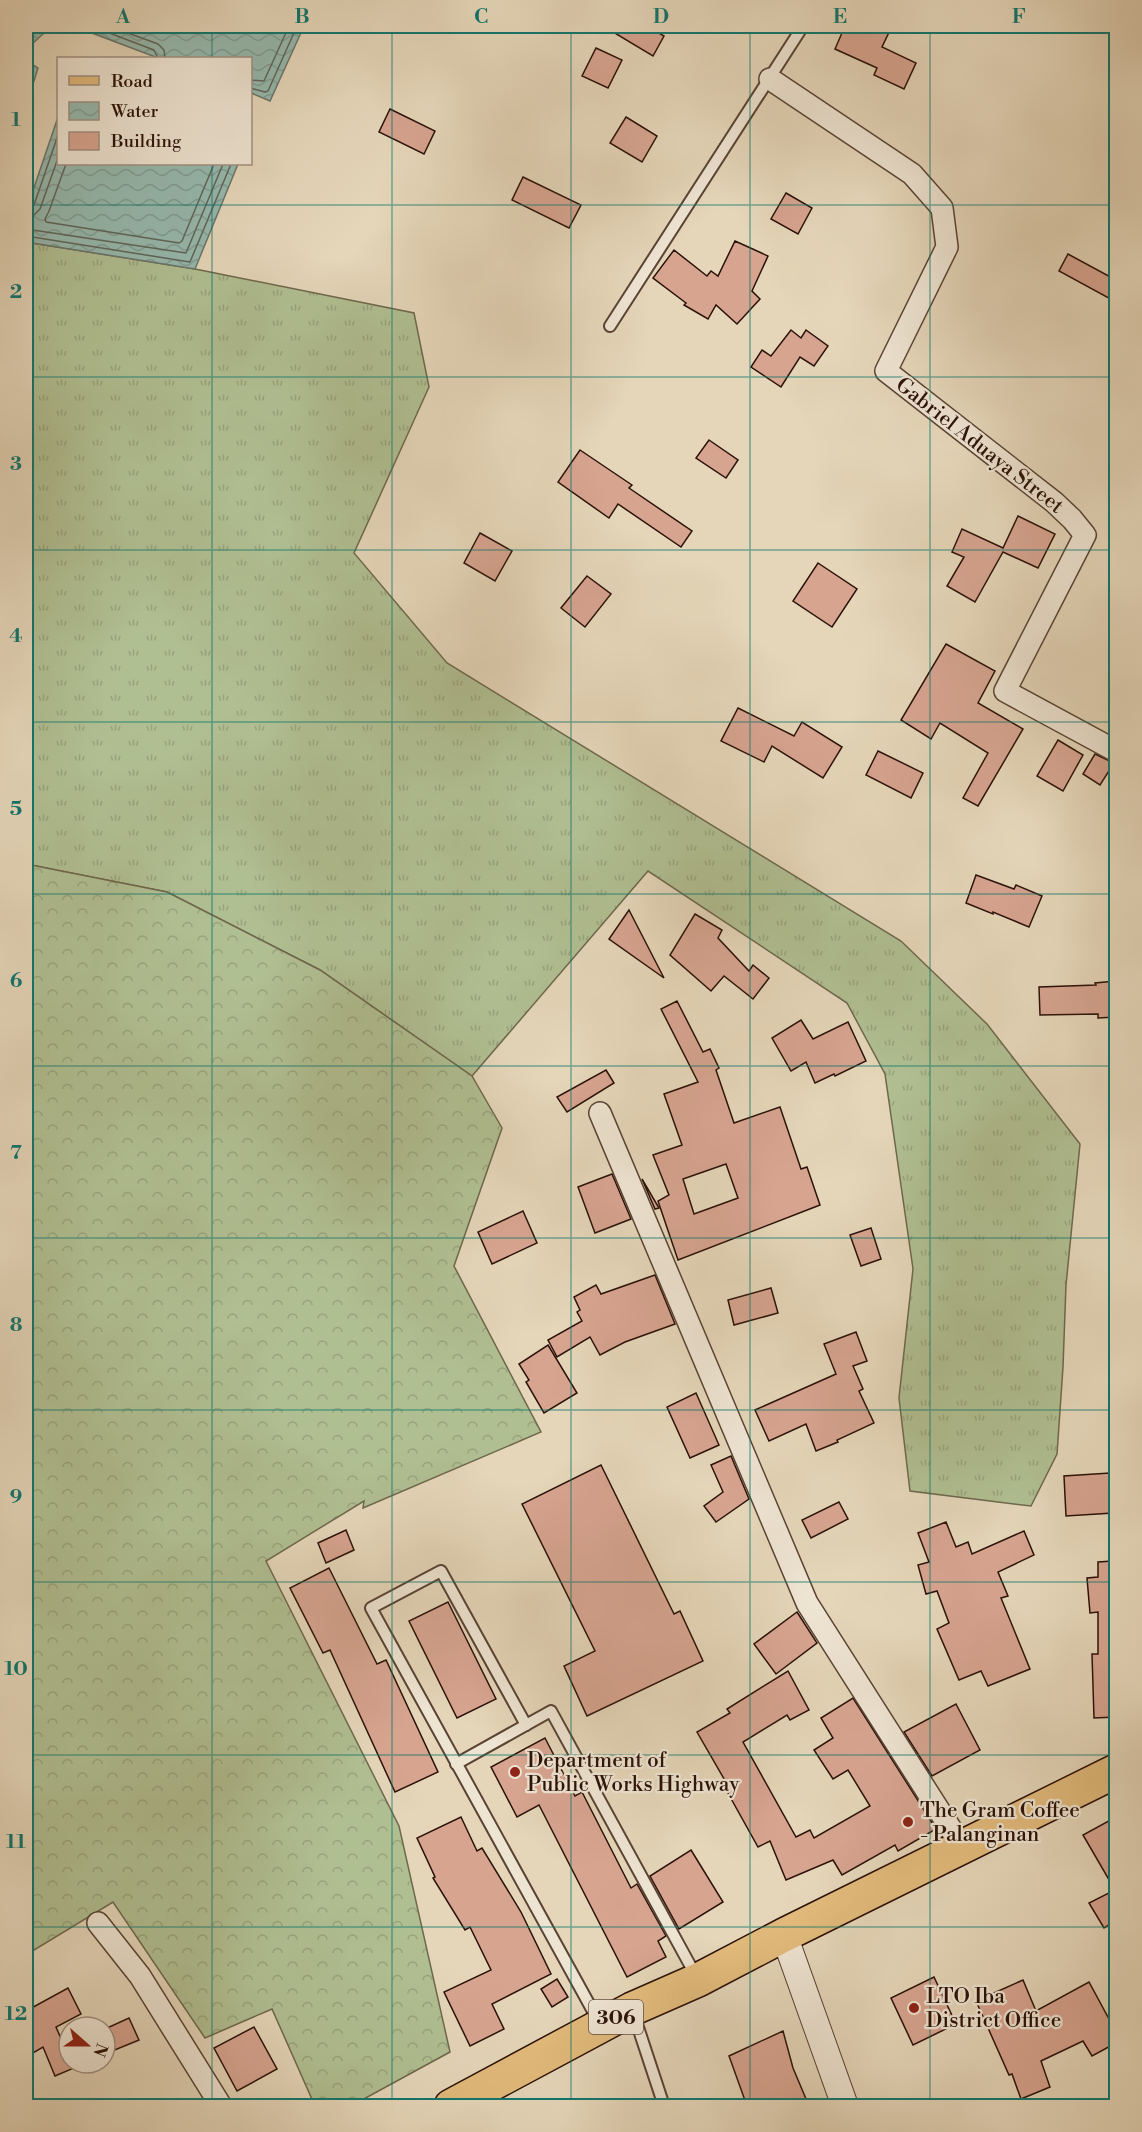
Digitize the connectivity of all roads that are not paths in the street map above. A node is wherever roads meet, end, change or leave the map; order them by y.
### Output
1 (803, 26) edge
2 (770, 79) junction
3 (610, 326) dead end
4 (1116, 752) edge
5 (600, 1113) dead end
6 (526, 1725) junction
7 (456, 1764) junction
8 (1116, 1771) edge
9 (963, 1848) junction
10 (98, 1923) dead end
11 (784, 1935) junction
12 (698, 1980) junction
13 (632, 2009) junction
14 (601, 2025) junction
15 (221, 2106) edge
16 (451, 2106) edge
17 (664, 2106) edge
18 (845, 2106) edge

1 - 2 lane
2 - 3 lane
2 - 4 street, Gabriel Aduaya Street
5 - 9 street
6 - 7 lane
6 - 7 lane
6 - 12 lane
7 - 14 lane
8 - 9 main road, 306
9 - 11 main road, 306
10 - 15 street
11 - 12 main road, 306
11 - 18 street
12 - 13 main road, 306
13 - 14 main road, 306
13 - 17 lane
14 - 16 main road, 306

